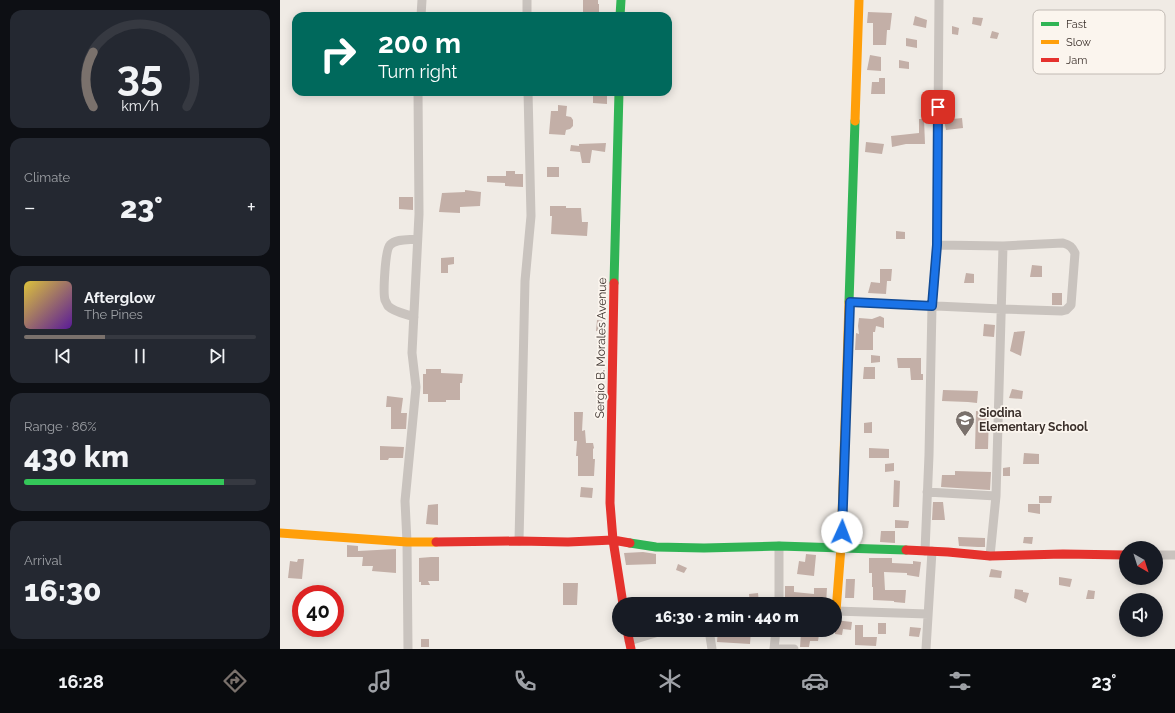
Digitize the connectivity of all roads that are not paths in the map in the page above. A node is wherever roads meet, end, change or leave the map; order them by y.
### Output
1 (422, 0) edge
2 (527, 0) edge
3 (620, 0) edge
4 (859, 0) edge
5 (939, 0) edge
6 (421, 12) edge
7 (527, 12) edge
8 (620, 12) edge
9 (418, 96) edge
10 (528, 96) edge
11 (618, 96) edge
12 (417, 239) junction
13 (937, 245) junction
14 (1003, 246) junction
15 (850, 302) junction
16 (932, 306) junction
17 (1001, 309) junction
18 (414, 317) junction
19 (928, 492) junction
20 (996, 496) junction
21 (280, 533) edge
22 (613, 540) junction
23 (519, 541) junction
24 (407, 542) junction
25 (779, 546) junction
26 (841, 547) junction
27 (928, 551) junction
28 (1119, 554) edge
29 (1163, 555) edge
30 (1175, 555) edge
31 (990, 556) junction
32 (622, 597) edge
33 (779, 597) edge
34 (837, 597) edge
35 (842, 611) edge
36 (928, 614) junction
37 (649, 637) edge
38 (710, 637) edge
39 (775, 637) edge
40 (630, 645) edge
41 (408, 649) edge
42 (712, 649) edge
43 (774, 649) edge
44 (794, 649) edge
45 (926, 649) edge

1 - 6 street
2 - 7 street
3 - 8 street
4 - 15 street
5 - 13 street
9 - 12 street
10 - 23 street
11 - 22 street, Sergio B. Morales Avenue
12 - 18 street
12 - 18 street
13 - 14 street
13 - 16 street
14 - 17 street
14 - 17 street
15 - 16 street
15 - 26 street
16 - 17 street
16 - 19 street
17 - 20 street
18 - 24 street
19 - 20 street
19 - 27 street
20 - 31 street
21 - 24 street
22 - 23 street
22 - 25 street
22 - 32 street, Sergio B. Morales Avenue
23 - 24 street
24 - 41 street
25 - 26 street
25 - 33 street
26 - 27 street
26 - 34 street
27 - 31 street
27 - 36 street
28 - 31 street
29 - 30 street
35 - 36 street
36 - 45 street
37 - 40 street
38 - 42 street
39 - 43 street
43 - 44 street

